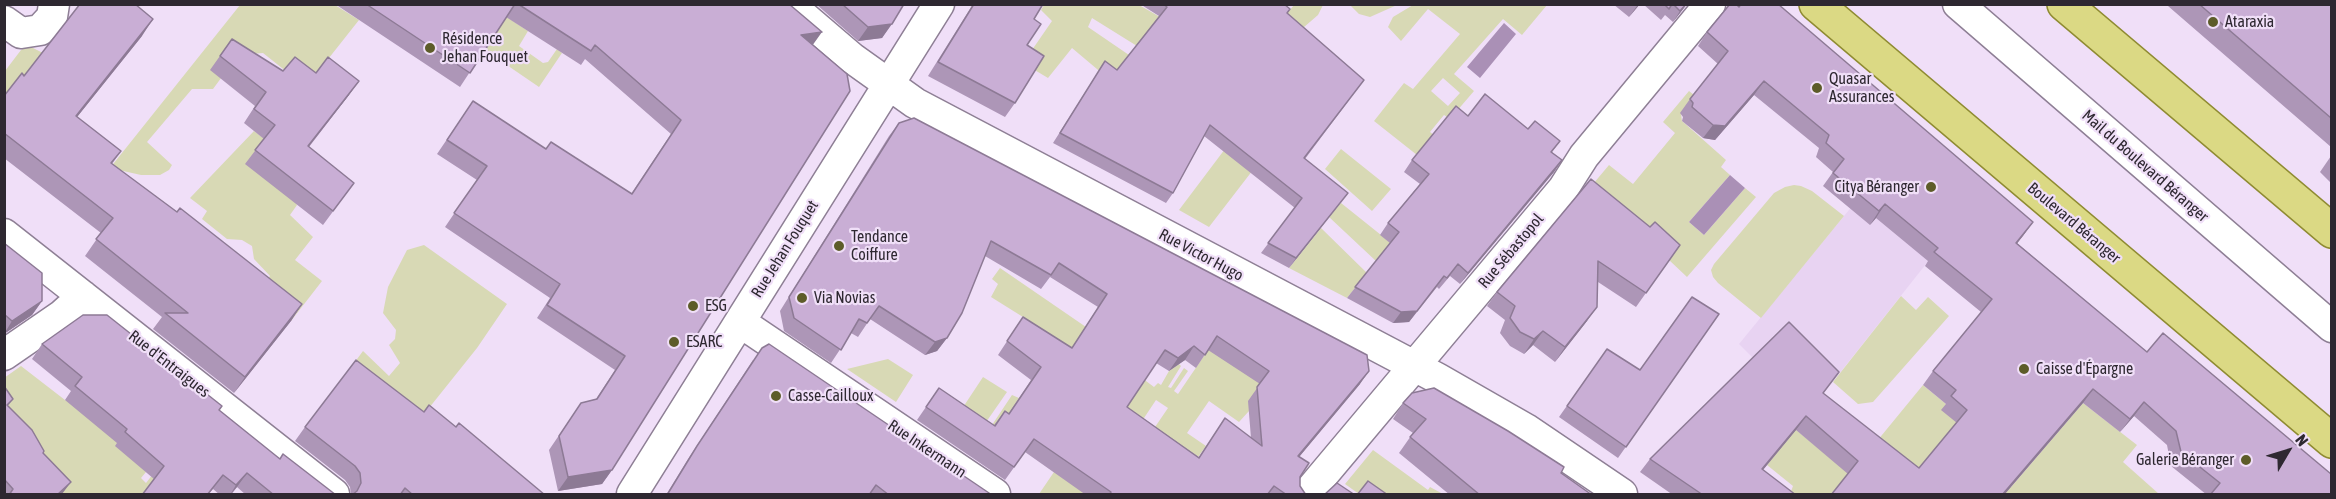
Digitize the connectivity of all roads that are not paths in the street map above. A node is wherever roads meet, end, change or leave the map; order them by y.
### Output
1 (789, 4) edge
2 (939, 4) edge
3 (1710, 4) edge
4 (1816, 4) edge
5 (1958, 4) edge
6 (2064, 4) edge
7 (53, 16) edge
8 (7, 29) edge
9 (888, 86) junction
10 (2331, 231) edge
11 (4, 234) edge
12 (83, 296) junction
13 (740, 322) junction
14 (2331, 327) edge
15 (4, 355) edge
16 (1414, 366) junction
17 (2331, 441) edge
18 (334, 495) edge
19 (632, 495) edge
20 (995, 495) edge
21 (1307, 495) edge
22 (1622, 495) edge

1 - 9 street, Rue Victor Hugo
2 - 9 street, Rue Jehan Fouquet
3 - 16 street, Rue Sébastopol
4 - 17 main road, Boulevard Béranger
5 - 14 street, Mail du Boulevard Béranger
6 - 10 main road
7 - 8 street
9 - 13 street, Rue Jehan Fouquet
9 - 16 street, Rue Victor Hugo
11 - 12 street, Rue d'Entraigues
12 - 15 street
12 - 18 street, Rue d'Entraigues
13 - 19 street, Rue Jehan Fouquet
13 - 20 street, Rue Inkermann
16 - 21 street, Rue Sébastopol
16 - 22 street, Rue Victor Hugo

